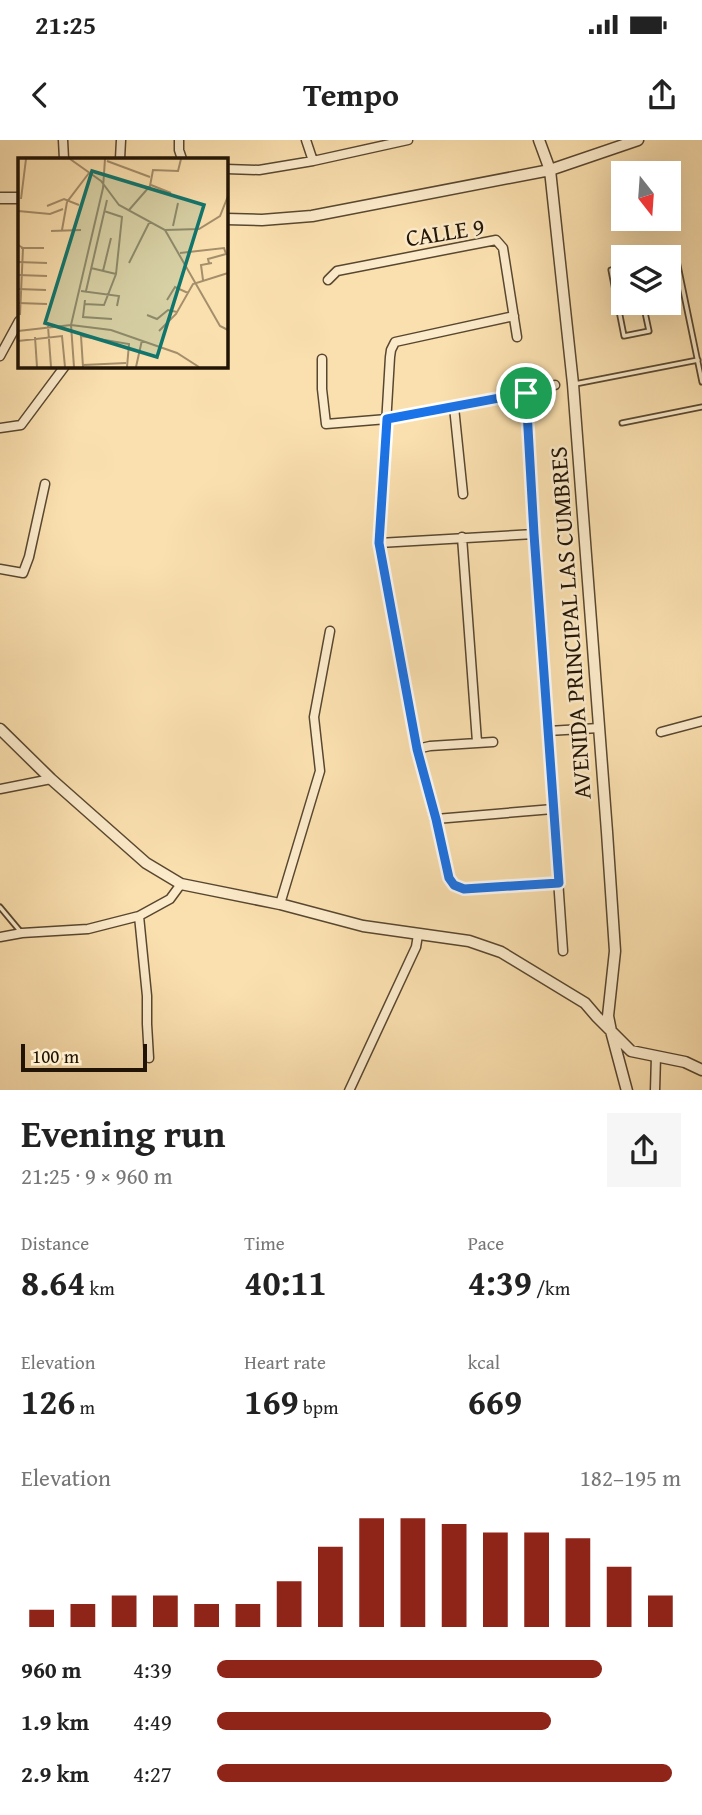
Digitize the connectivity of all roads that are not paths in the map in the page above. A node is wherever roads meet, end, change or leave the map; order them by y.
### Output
1 (63, 140) edge
2 (121, 140) edge
3 (178, 140) edge
4 (306, 140) edge
5 (408, 140) edge
6 (540, 140) edge
7 (638, 140) edge
8 (394, 141) edge
9 (64, 158) edge
10 (120, 158) edge
11 (182, 158) edge
12 (313, 161) junction
13 (228, 169) edge
14 (550, 170) junction
15 (0, 198) edge
16 (18, 198) edge
17 (228, 219) edge
18 (328, 280) dead end
19 (681, 280) edge
20 (620, 315) edge
21 (646, 315) edge
22 (514, 316) junction
23 (18, 323) edge
24 (517, 337) dead end
25 (0, 356) edge
26 (322, 359) dead end
27 (698, 360) junction
28 (63, 368) edge
29 (702, 382) edge
30 (573, 384) junction
31 (555, 385) dead end
32 (526, 393) junction
33 (454, 407) junction
34 (702, 407) edge
35 (387, 419) junction
36 (622, 423) dead end
37 (0, 428) edge
38 (45, 484) dead end
39 (463, 494) dead end
40 (534, 534) junction
41 (463, 537) junction
42 (379, 543) junction
43 (0, 569) edge
44 (330, 631) dead end
45 (702, 721) edge
46 (599, 728) junction
47 (0, 729) edge
48 (548, 731) junction
49 (661, 732) dead end
50 (477, 742) junction
51 (493, 742) dead end
52 (417, 749) junction
53 (51, 779) junction
54 (0, 789) edge
55 (554, 809) junction
56 (436, 819) junction
57 (559, 883) junction
58 (181, 884) junction
59 (280, 904) junction
60 (0, 907) edge
61 (139, 916) junction
62 (22, 933) junction
63 (418, 935) junction
64 (0, 937) edge
65 (563, 951) dead end
66 (611, 1031) junction
67 (656, 1056) junction
68 (149, 1058) dead end
69 (702, 1070) edge
70 (349, 1090) edge
71 (627, 1090) edge
72 (654, 1090) edge

1 - 9 street
2 - 10 street
3 - 11 street
4 - 12 street
5 - 8 street
6 - 14 street, AVENIDA PRINCIPAL LAS CUMBRES
7 - 14 street
8 - 12 street
12 - 13 street
14 - 17 street
14 - 30 street, AVENIDA PRINCIPAL LAS CUMBRES
15 - 16 street
18 - 22 street, CALLE 9
19 - 27 lane
20 - 21 lane
22 - 24 street
22 - 35 street
23 - 25 street
26 - 35 street
27 - 29 lane
27 - 30 lane
28 - 37 street
30 - 46 street, AVENIDA PRINCIPAL LAS CUMBRES
31 - 32 street
32 - 33 street
32 - 40 street
33 - 35 street
33 - 39 street
34 - 36 lane
35 - 42 street
38 - 43 street
40 - 41 street
40 - 48 street
41 - 42 street
41 - 50 street
42 - 52 street
44 - 59 street
45 - 49 street
46 - 48 street
46 - 66 street, AVENIDA PRINCIPAL LAS CUMBRES
47 - 53 street
48 - 55 street
50 - 51 street
50 - 52 street
52 - 56 street
53 - 54 street
53 - 58 street
55 - 56 street
55 - 57 street
56 - 57 street
57 - 65 street
58 - 59 street
58 - 61 street
59 - 63 street
60 - 62 lane
61 - 62 street
61 - 68 street
62 - 64 street
63 - 66 street
63 - 70 street
66 - 67 street
66 - 71 street
67 - 69 street
67 - 72 street

